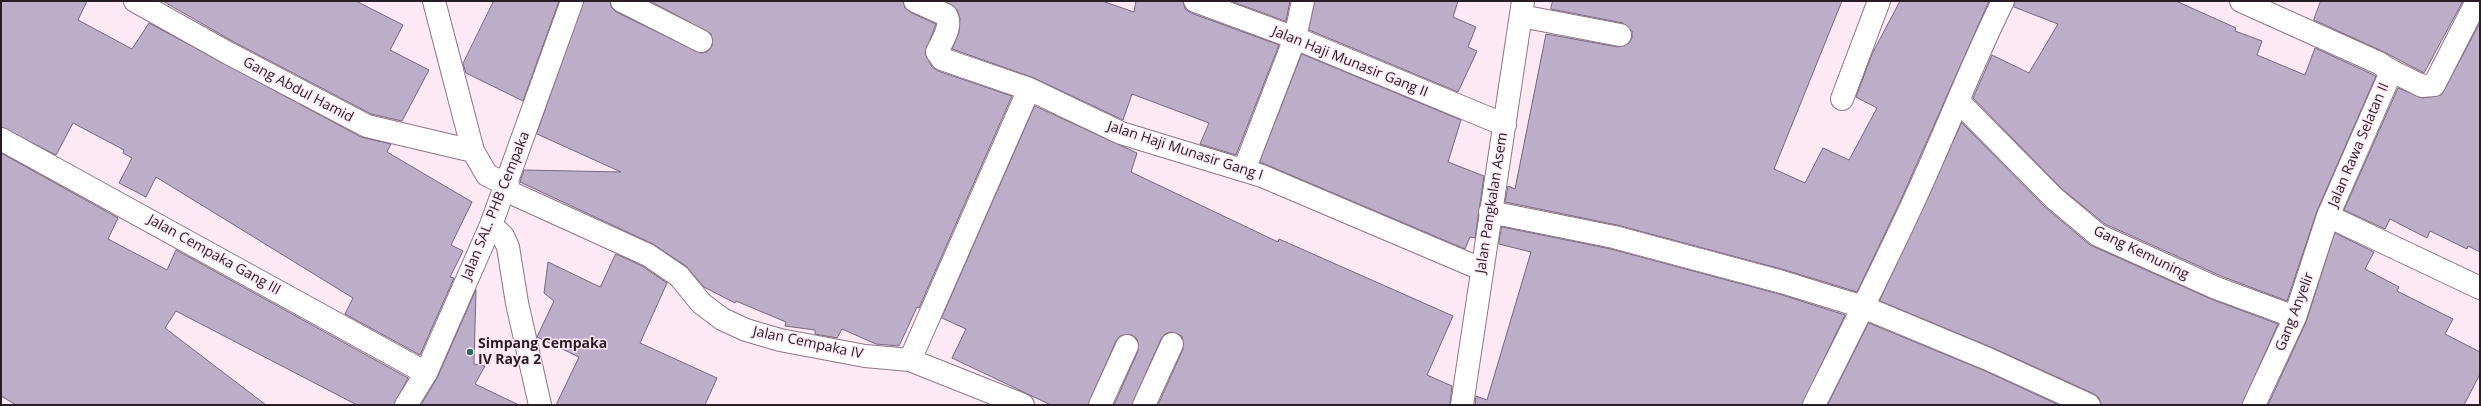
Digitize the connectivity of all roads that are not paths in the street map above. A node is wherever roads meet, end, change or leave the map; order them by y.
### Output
1 (135, 1) edge
2 (434, 1) edge
3 (572, 1) edge
4 (622, 1) edge
5 (915, 1) edge
6 (1194, 1) edge
7 (1303, 1) edge
8 (1879, 1) edge
9 (2003, 1) edge
10 (2241, 1) edge
11 (1522, 9) edge
12 (2473, 9) edge
13 (1620, 35) dead end
14 (1295, 38) junction
15 (701, 41) dead end
16 (2390, 70) junction
17 (1029, 89) junction
18 (1842, 99) dead end
19 (1959, 102) junction
20 (1505, 125) junction
21 (1, 139) edge
22 (473, 150) junction
23 (1244, 170) junction
24 (506, 188) junction
25 (1490, 212) junction
26 (2328, 216) junction
27 (492, 226) junction
28 (1481, 269) junction
29 (2480, 288) edge
30 (1863, 307) junction
31 (2295, 317) junction
32 (1172, 344) dead end
33 (1127, 346) dead end
34 (910, 360) junction
35 (426, 373) junction
36 (1016, 404) edge
37 (406, 405) edge
38 (540, 405) edge
39 (1100, 405) edge
40 (1144, 405) edge
41 (1462, 405) edge
42 (1814, 405) edge
43 (2089, 405) edge
44 (2254, 405) edge

1 - 22 street, Gang Abdul Hamid
2 - 22 street, Jalan Cempaka IV
3 - 24 street, Jalan SAL. PHB Cempaka
4 - 15 street
5 - 17 street, Jalan Haji Munasir Gang I
6 - 14 street, Jalan Haji Munasir Gang II
7 - 14 street
8 - 18 street
9 - 19 street
10 - 16 street, Jalan Rawa Selatan II
11 - 13 street
11 - 20 street, Jalan Pangkalan Asem
12 - 16 street
14 - 20 street, Jalan Haji Munasir Gang II
14 - 23 street
16 - 26 street, Jalan Rawa Selatan II
17 - 23 street, Jalan Haji Munasir Gang I
17 - 34 street
19 - 30 street
19 - 31 street, Gang Kemuning
20 - 25 street, Jalan Pangkalan Asem
21 - 35 street, Jalan Cempaka Gang III
22 - 24 street, Jalan Cempaka IV
23 - 28 street, Jalan Haji Munasir Gang I
24 - 27 street, Jalan SAL. PHB Cempaka
24 - 34 street, Jalan Cempaka IV
25 - 28 street, Jalan Pangkalan Asem
25 - 30 street
26 - 29 street, Jalan Rawa Selatan II
26 - 31 street, Gang Anyelir
27 - 35 street, Jalan SAL. PHB Cempaka
27 - 38 street
28 - 41 street, Jalan Pangkalan Asem
30 - 42 street
30 - 43 street
31 - 44 street, Gang Anyelir
32 - 40 street
33 - 39 street
34 - 36 street, Jalan Cempaka IV
35 - 37 street, Jalan SAL. PHB Cempaka

